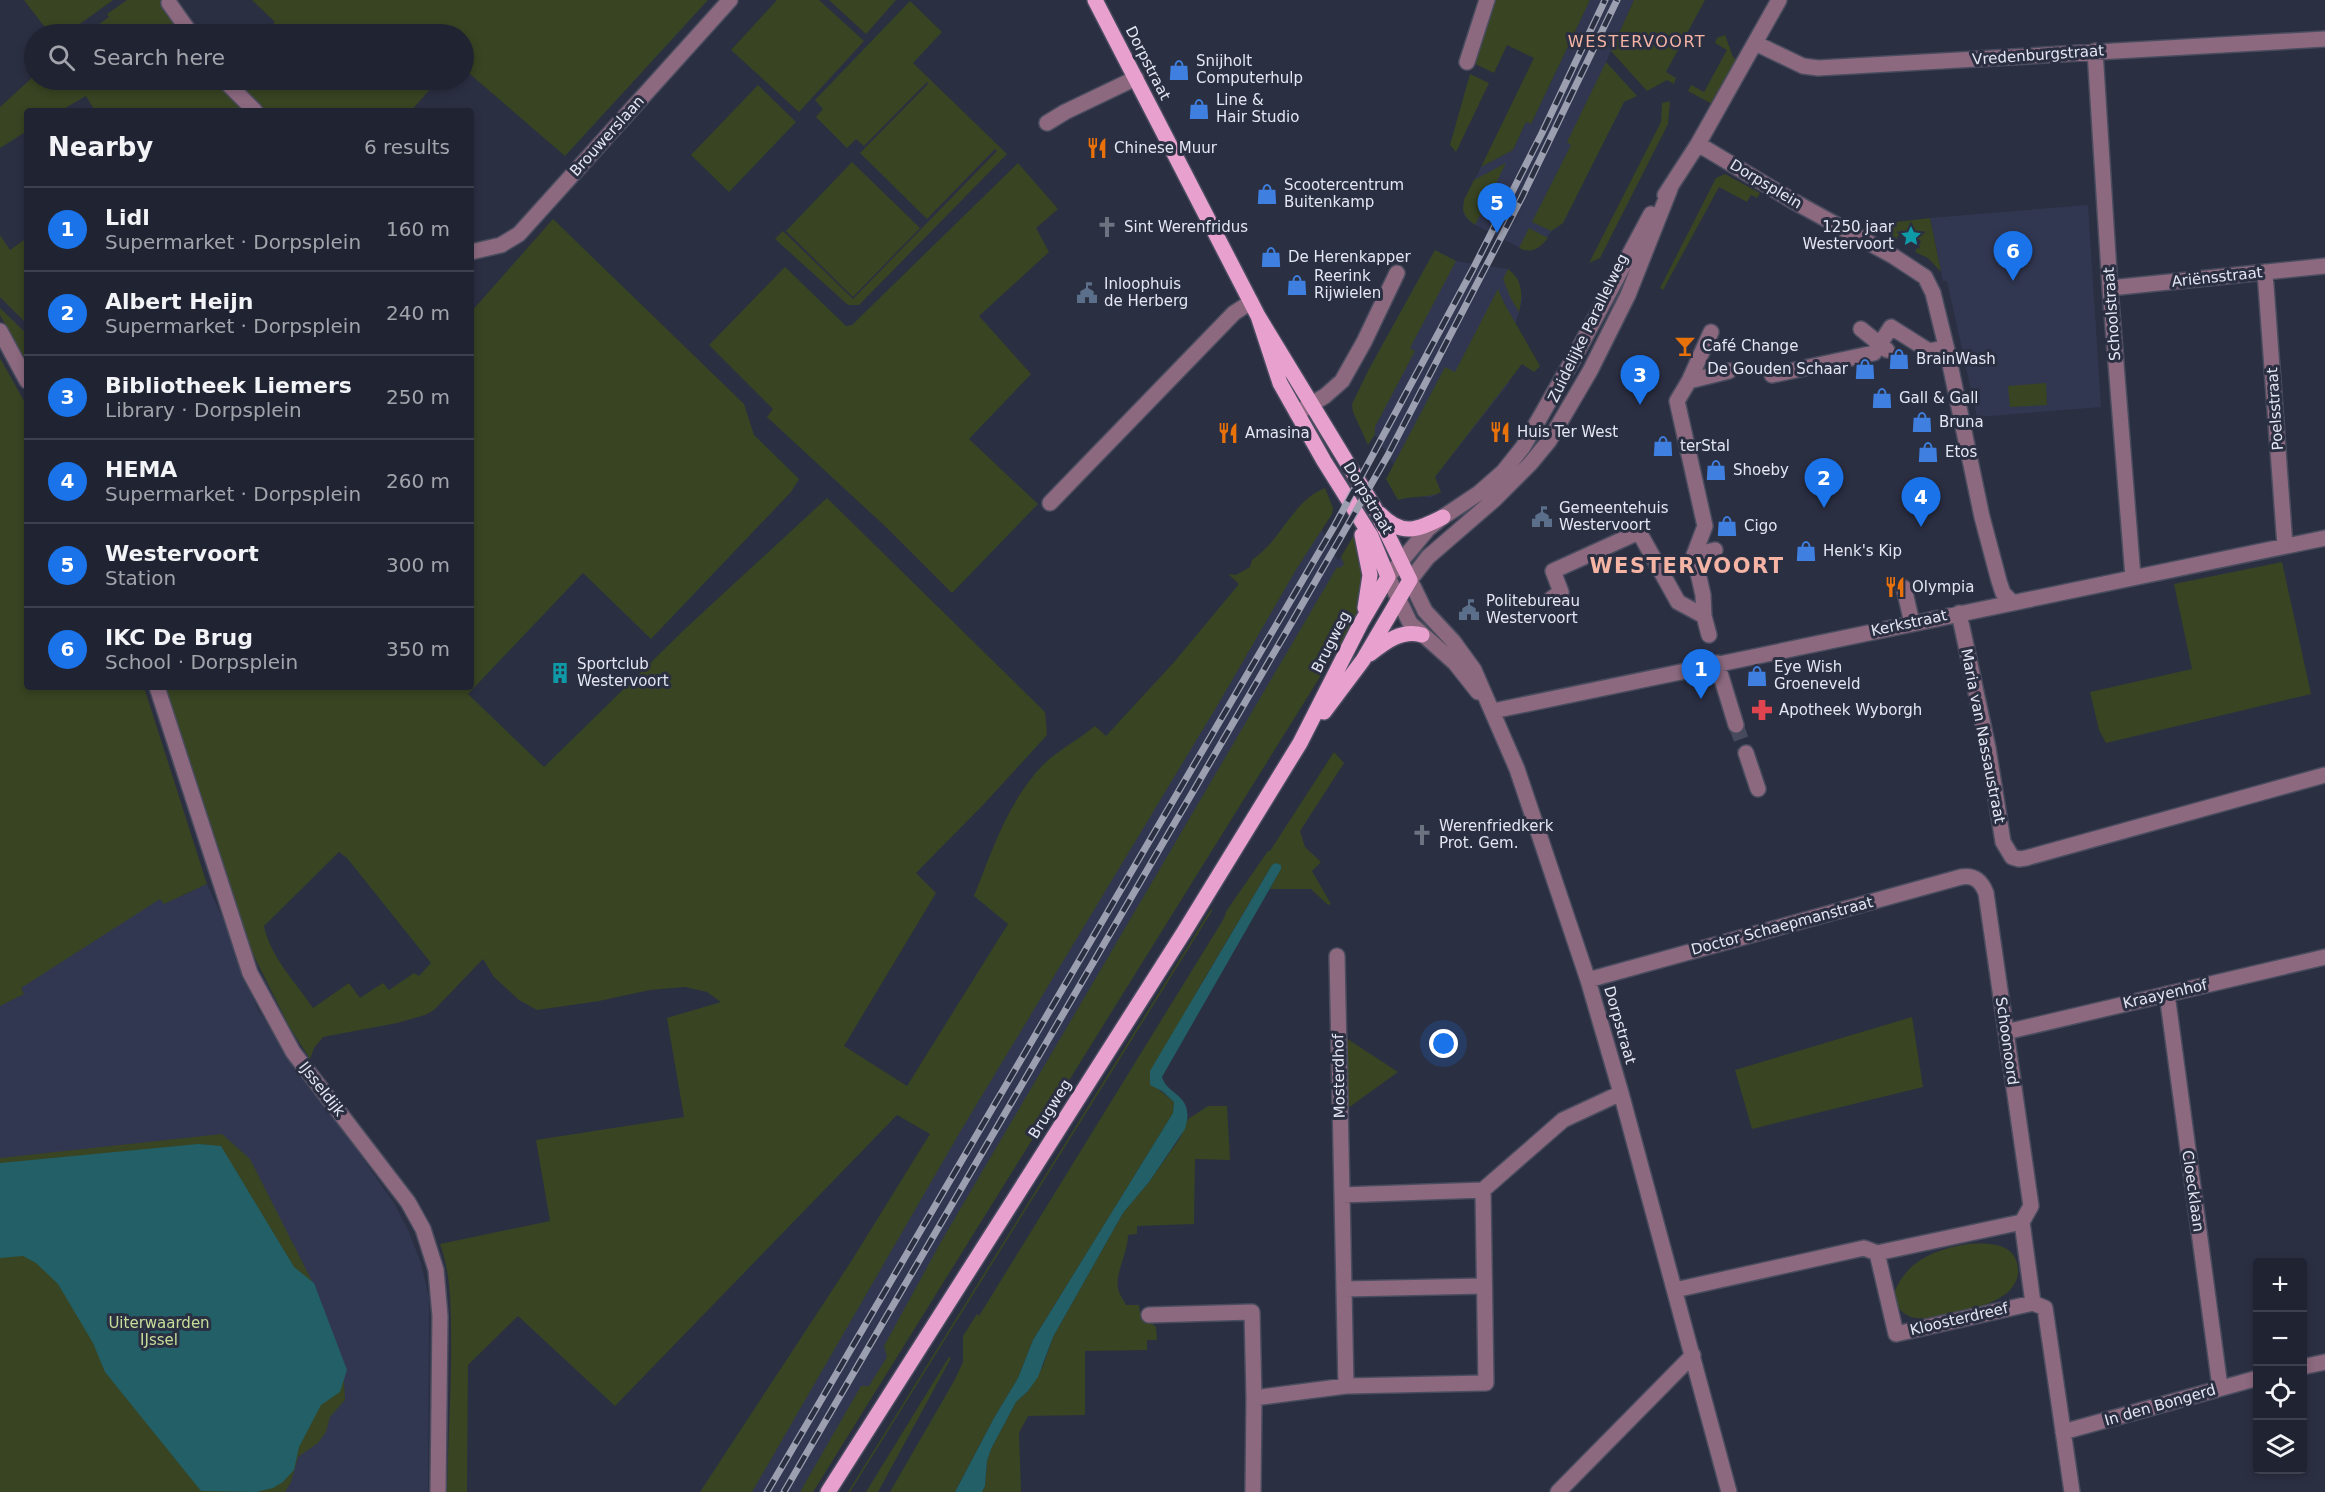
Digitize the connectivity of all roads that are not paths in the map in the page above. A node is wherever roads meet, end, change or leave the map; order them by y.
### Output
1 (730, 0) edge
2 (1095, 0) edge
3 (1487, 0) edge
4 (1779, 0) edge
5 (169, 3) dead end
6 (184, 24) edge
7 (2325, 39) edge
8 (1755, 43) junction
9 (2095, 51) junction
10 (1467, 62) dead end
11 (1136, 78) junction
12 (234, 90) edge
13 (252, 108) edge
14 (1047, 123) dead end
15 (1698, 144) junction
16 (1671, 189) junction
17 (474, 251) edge
18 (2325, 266) edge
19 (2265, 272) junction
20 (1397, 273) dead end
21 (2110, 288) junction
22 (1254, 309) junction
23 (1861, 328) dead end
24 (0, 331) edge
25 (1711, 332) dead end
26 (1883, 347) junction
27 (1946, 348) junction
28 (1730, 371) dead end
29 (24, 375) edge
30 (1772, 375) dead end
31 (1689, 381) junction
32 (1313, 405) junction
33 (1297, 413) junction
34 (1050, 503) dead end
35 (1374, 507) junction
36 (1356, 512) junction
37 (1443, 517) junction
38 (2325, 538) edge
39 (2285, 546) junction
40 (1715, 550) dead end
41 (1694, 555) junction
42 (1400, 561) junction
43 (1388, 577) junction
44 (2133, 577) junction
45 (1410, 580) junction
46 (1904, 588) dead end
47 (1551, 599) dead end
48 (1398, 602) junction
49 (2012, 602) junction
50 (1959, 613) junction
51 (1704, 616) junction
52 (1361, 623) junction
53 (1912, 623) junction
54 (1422, 635) junction
55 (1709, 635) dead end
56 (1363, 660) junction
57 (1718, 663) junction
58 (157, 690) edge
59 (1493, 711) junction
60 (1736, 725) tunnel mouth
61 (1300, 743) junction
62 (1746, 753) tunnel mouth
63 (2325, 775) edge
64 (1758, 789) dead end
65 (1977, 879) joint
66 (1337, 956) dead end
67 (2325, 957) edge
68 (1588, 980) junction
69 (2167, 994) junction
70 (2006, 1032) junction
71 (1621, 1093) junction
72 (1483, 1190) junction
73 (1342, 1195) junction
74 (2022, 1222) junction
75 (1877, 1253) junction
76 (1484, 1286) junction
77 (1344, 1289) junction
78 (1675, 1290) junction
79 (2033, 1303) junction
80 (1149, 1315) dead end
81 (1693, 1355) junction
82 (2325, 1362) edge
83 (2307, 1366) edge
84 (2253, 1379) edge
85 (1346, 1386) junction
86 (2220, 1388) junction
87 (1254, 1398) junction
88 (2063, 1432) junction
89 (438, 1492) edge
90 (828, 1492) edge
91 (1252, 1492) edge
92 (1558, 1492) edge
93 (1730, 1492) edge
94 (2072, 1492) edge

1 - 17 street, Brouwerslaan
2 - 11 main road, Dorpstraat
3 - 10 street
4 - 8 street, Zuidelijke Parallelweg
5 - 6 street
7 - 9 street, Vredenburgstraat
8 - 9 street, Vredenburgstraat
8 - 15 street, Zuidelijke Parallelweg
9 - 21 street, Schoolstraat
11 - 14 street
11 - 22 main road, Dorpstraat
12 - 13 street
15 - 16 street, Zuidelijke Parallelweg
15 - 27 street, Dorpsplein
16 - 37 street, Zuidelijke Parallelweg
16 - 45 street, Zuidelijke Parallelweg
18 - 19 street, Ariënsstraat
19 - 21 street, Ariënsstraat
19 - 39 street, Poelsstraat
20 - 32 street
21 - 44 street, Schoolstraat
22 - 32 main road, Dorpstraat
22 - 33 main road, Dorpstraat
22 - 34 street
23 - 26 street
24 - 29 street
25 - 31 street
26 - 27 street
26 - 30 street
27 - 49 street, Dorpsplein
28 - 31 street
31 - 41 street
32 - 33 street
32 - 35 main road, Dorpstraat
33 - 36 main road, Dorpstraat
35 - 37 main road
35 - 42 main road, Dorpstraat
36 - 43 main road, Dorpstraat
36 - 52 main road
37 - 42 street, Zuidelijke Parallelweg
38 - 39 street, Kerkstraat
39 - 44 street, Kerkstraat
40 - 41 street
41 - 51 street
42 - 43 street, Brugweg
42 - 45 main road, Dorpstraat
43 - 48 street, Dorpstraat
43 - 52 main road, Brugweg
44 - 49 street, Kerkstraat
45 - 48 main road, Zuidelijke Parallelweg
45 - 59 street, Dorpstraat
46 - 53 street
47 - 51 street
48 - 54 street, Dorpstraat
48 - 56 main road, Brugweg
49 - 50 street, Kerkstraat
50 - 53 street, Kerkstraat
50 - 63 street, Maria van Nassaustraat
51 - 55 street
52 - 61 main road, Brugweg
53 - 57 street, Kerkstraat
54 - 56 main road
54 - 59 street, Dorpstraat
56 - 61 main road, Brugweg
57 - 59 street, Kerkstraat
57 - 60 street
58 - 89 street, IJsseldijk
59 - 68 street, Dorpstraat
61 - 90 main road, Brugweg
62 - 64 street
65 - 68 street, Doctor Schaepmanstraat
65 - 70 street, Schoonoord
66 - 73 street, Mosterdhof
67 - 69 street, Kraayenhof
68 - 71 street, Dorpstraat
69 - 70 street, Kraayenhof
69 - 86 street, Cloecklaan
70 - 74 street, Schoonoord
71 - 72 street
71 - 78 street, Dorpstraat
72 - 73 street
72 - 76 street
73 - 77 street, Mosterdhof
74 - 75 street
74 - 79 street
75 - 78 street
75 - 79 street, Kloosterdreef
76 - 77 street
76 - 85 street
77 - 85 street, Mosterdhof
78 - 81 street, Dorpstraat
79 - 88 street
80 - 87 street
81 - 92 street
81 - 93 street, Dorpstraat
82 - 83 street
84 - 86 street, In den Bongerd
85 - 87 street
86 - 88 street, In den Bongerd
87 - 91 street
88 - 94 street

